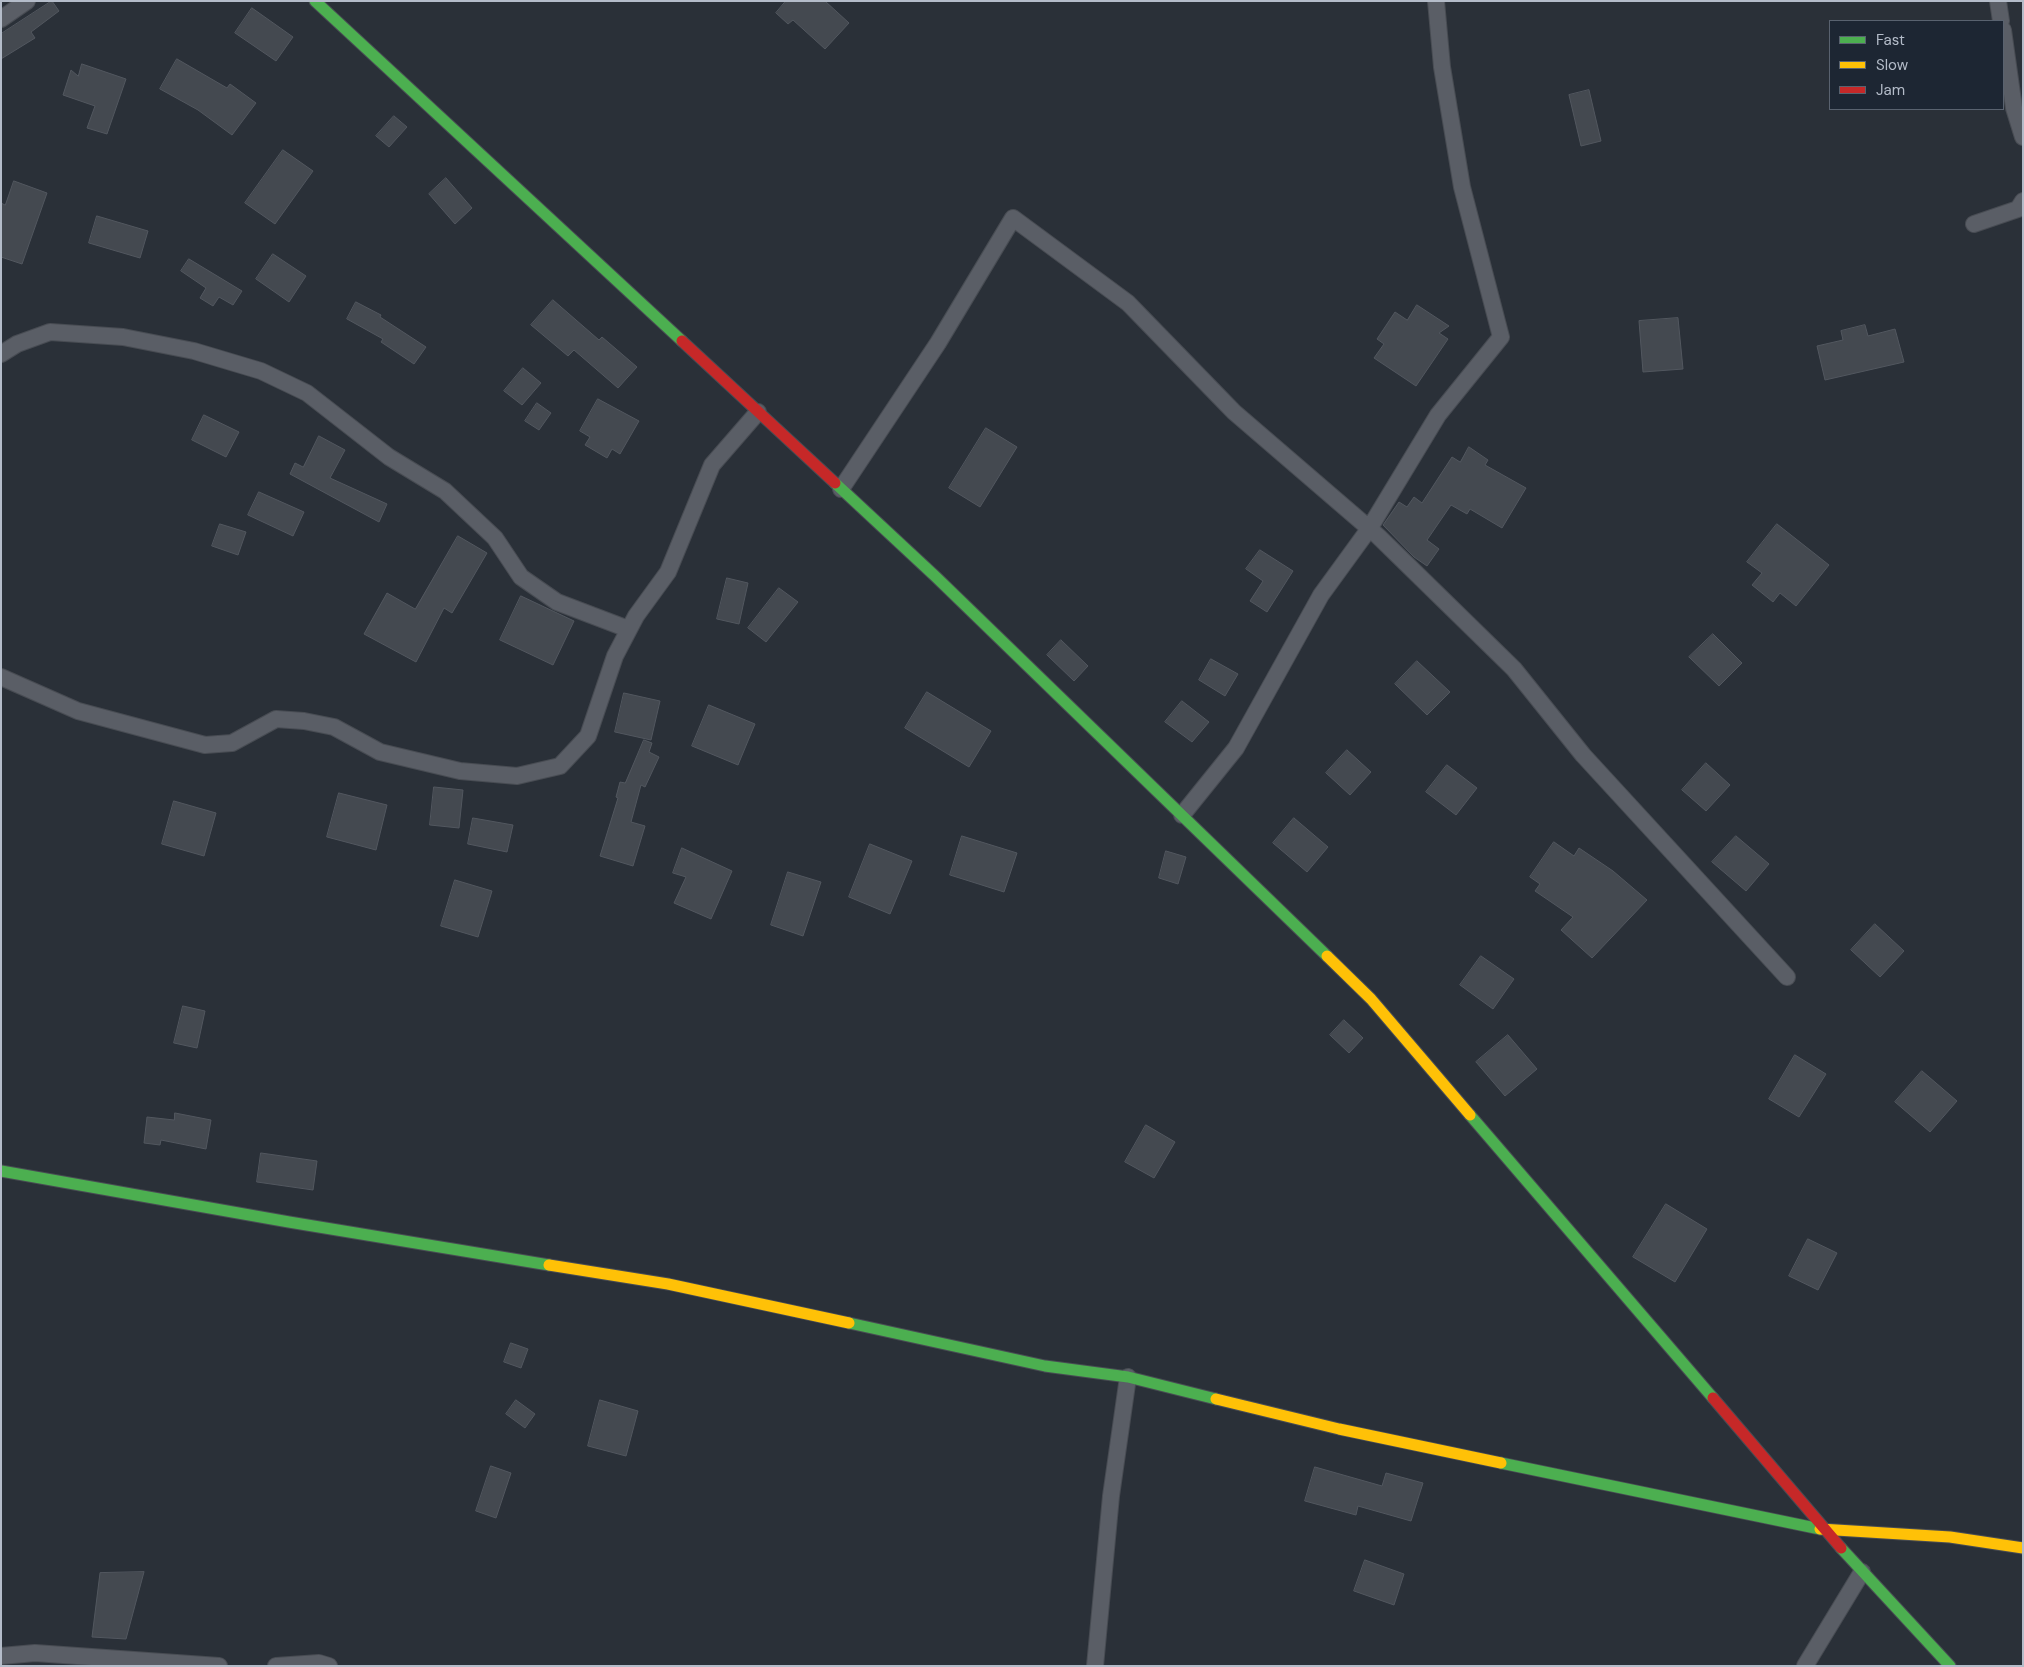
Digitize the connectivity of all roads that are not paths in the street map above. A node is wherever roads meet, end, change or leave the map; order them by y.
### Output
1 (27, 1) edge
2 (315, 1) edge
3 (1436, 1) edge
4 (1998, 1) edge
5 (1, 19) edge
6 (2001, 20) edge
7 (2004, 37) edge
8 (2023, 137) edge
9 (2023, 202) edge
10 (1974, 224) dead end
11 (1, 354) edge
12 (758, 412) junction
13 (841, 489) junction
14 (1369, 529) junction
15 (628, 629) junction
16 (1, 677) edge
17 (1182, 815) junction
18 (1786, 977) dead end
19 (1, 1171) edge
20 (1128, 1377) junction
21 (1828, 1531) junction
22 (2023, 1548) edge
23 (1862, 1572) junction
24 (1, 1656) edge
25 (219, 1666) edge
26 (276, 1666) edge
27 (329, 1666) edge
28 (1095, 1666) edge
29 (1805, 1666) edge
30 (1950, 1666) edge

1 - 5 street
2 - 12 main road
3 - 14 street
4 - 6 street
7 - 8 street
9 - 10 street
11 - 15 street
12 - 13 main road
12 - 15 street
13 - 14 street
13 - 17 main road
14 - 17 street
14 - 18 street
15 - 16 street
17 - 21 main road
19 - 20 main road
20 - 21 main road
20 - 28 street
21 - 22 main road
21 - 23 main road
23 - 29 street
23 - 30 main road
24 - 25 street
26 - 27 street

